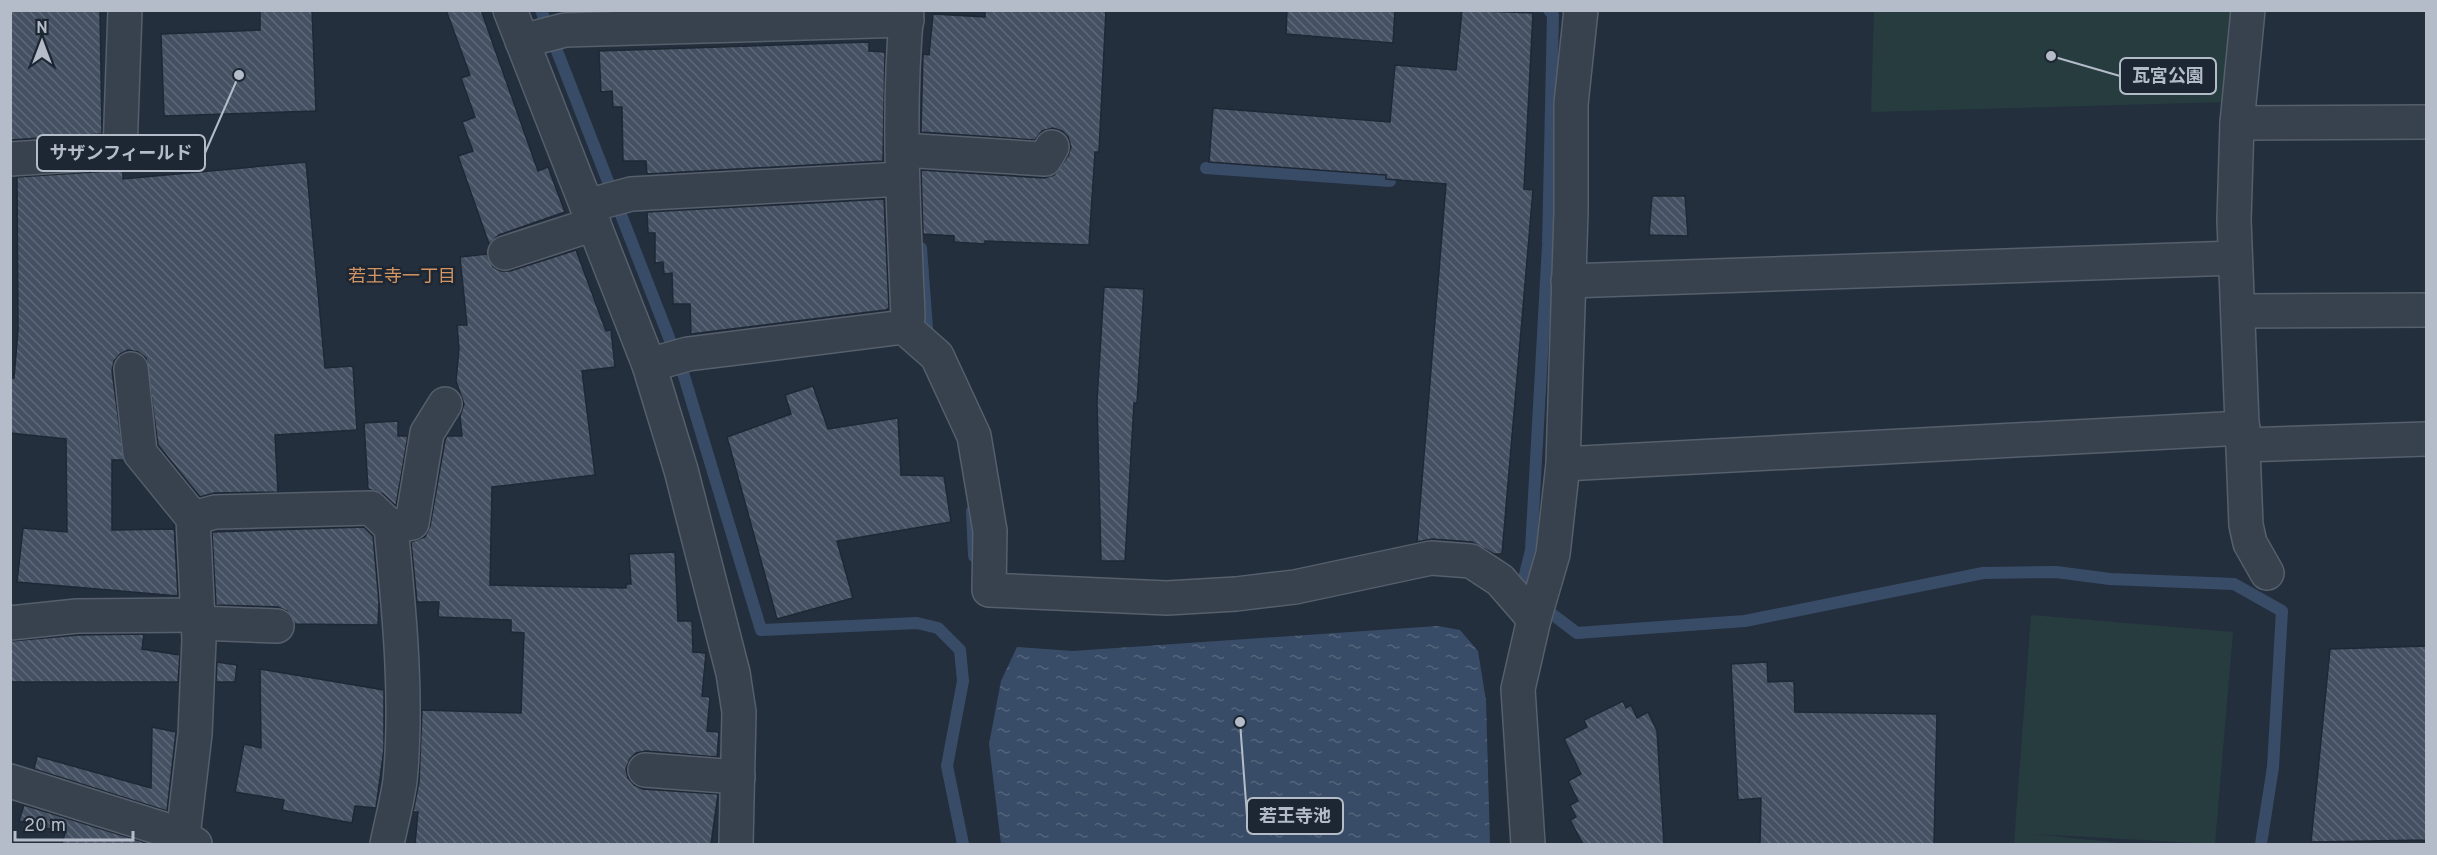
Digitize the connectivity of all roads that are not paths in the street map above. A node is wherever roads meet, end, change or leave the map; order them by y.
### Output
1 (125, 10) edge
2 (510, 10) edge
3 (1581, 10) edge
4 (2248, 10) edge
5 (907, 15) edge
6 (544, 36) junction
7 (2427, 122) edge
8 (2238, 123) junction
9 (1052, 147) dead end
10 (10, 159) edge
11 (902, 164) junction
12 (604, 207) junction
13 (506, 253) dead end
14 (2235, 258) junction
15 (1568, 281) junction
16 (2427, 310) edge
17 (2238, 311) junction
18 (904, 327) junction
19 (666, 360) junction
20 (131, 369) dead end
21 (445, 404) dead end
22 (2243, 437) junction
23 (2427, 439) edge
24 (1563, 464) junction
25 (193, 518) junction
26 (391, 527) junction
27 (2267, 573) dead end
28 (199, 619) junction
29 (1534, 619) junction
30 (10, 623) edge
31 (277, 626) dead end
32 (645, 770) dead end
33 (738, 777) junction
34 (10, 781) edge
35 (189, 840) edge
36 (387, 844) edge
37 (736, 844) edge
38 (1528, 844) edge

1 - 10 street
2 - 6 street
3 - 15 street
4 - 8 street
5 - 6 street
5 - 11 street
6 - 12 street
7 - 8 street
8 - 14 street
9 - 11 street
11 - 12 street
11 - 18 street
12 - 13 street
12 - 19 street
14 - 15 street
14 - 17 street
15 - 24 street
16 - 17 street
17 - 22 street
18 - 19 street
18 - 29 street
19 - 33 street
20 - 25 street
21 - 26 street
22 - 23 street
22 - 24 street
22 - 27 street
24 - 29 street
25 - 26 street
25 - 28 street
26 - 36 street
28 - 30 street
28 - 31 street
28 - 35 street
29 - 38 street
32 - 33 street
33 - 37 street
34 - 35 street

